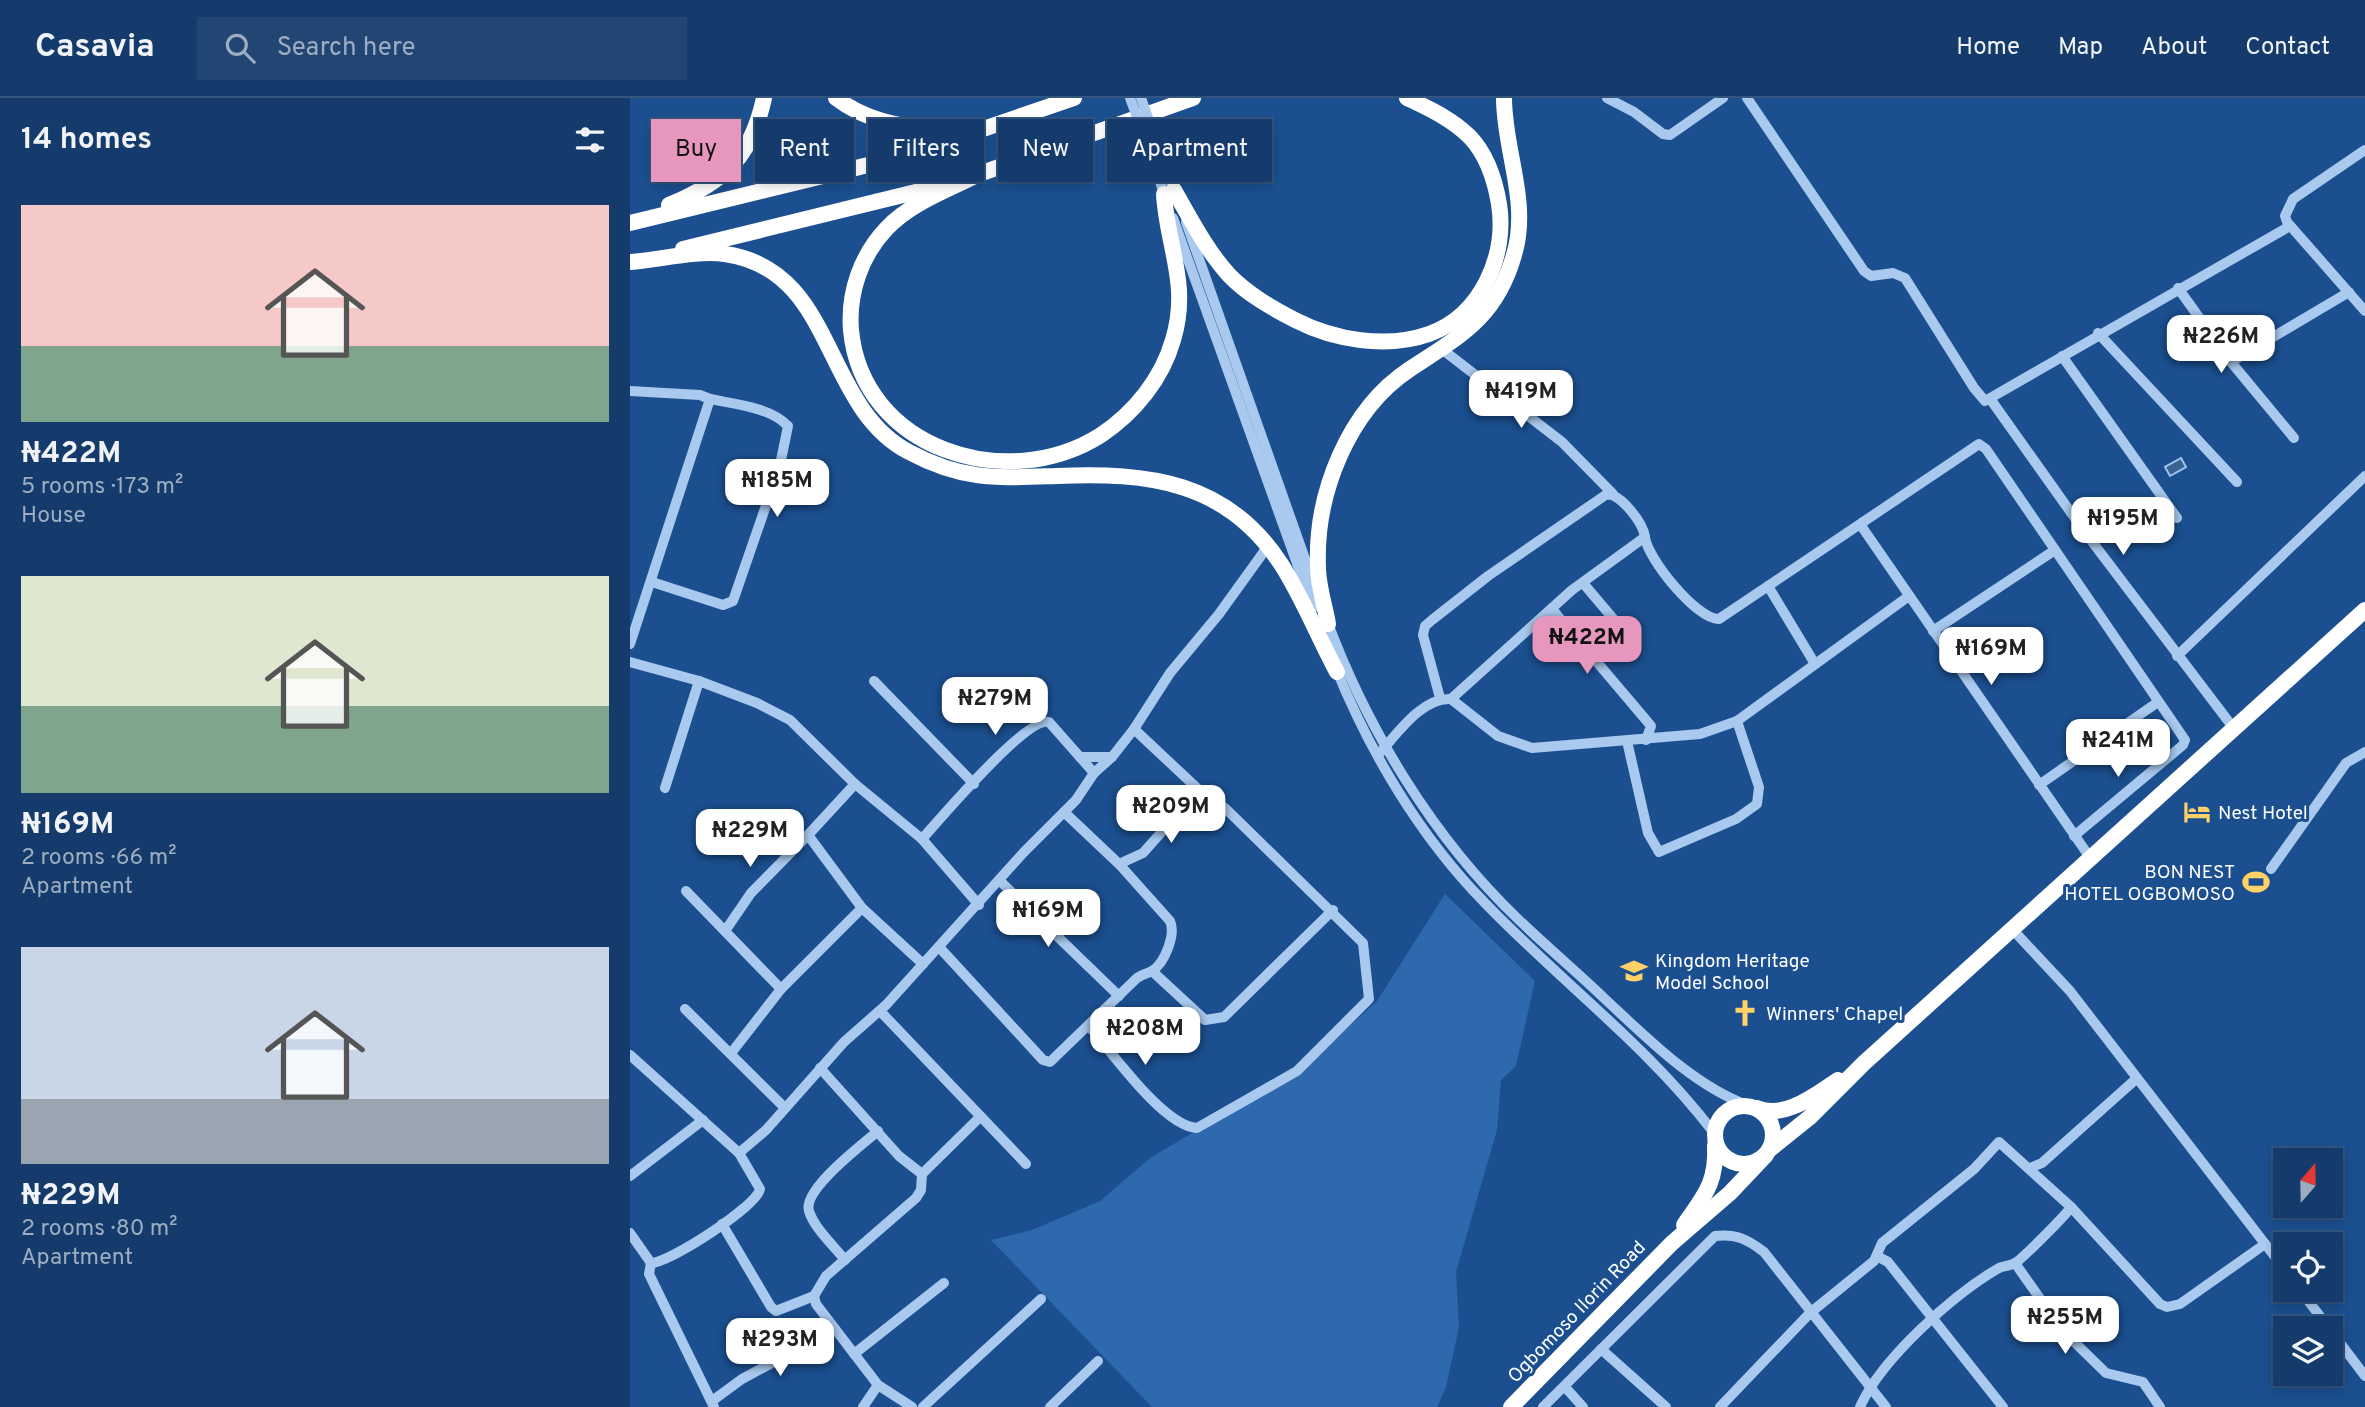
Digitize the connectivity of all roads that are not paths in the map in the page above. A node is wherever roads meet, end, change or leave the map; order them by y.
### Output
1 (764, 98) edge
2 (836, 98) edge
3 (1074, 98) edge
4 (1130, 98) edge
5 (1141, 98) edge
6 (1193, 98) edge
7 (1407, 98) edge
8 (1504, 98) edge
9 (1607, 98) edge
10 (1723, 98) edge
11 (1747, 98) edge
12 (1140, 119) edge
13 (1146, 119) edge
14 (985, 130) junction
15 (2365, 150) edge
16 (984, 173) edge
17 (953, 182) edge
18 (963, 182) edge
19 (1166, 182) edge
20 (1169, 192) junction
21 (630, 222) edge
22 (2290, 226) junction
23 (630, 262) edge
24 (2178, 288) junction
25 (2349, 292) junction
26 (2365, 310) edge
27 (2098, 333) junction
28 (1443, 350) junction
29 (2062, 356) junction
30 (2231, 362) junction
31 (630, 391) edge
32 (710, 399) junction
33 (1991, 400) junction
34 (2294, 439) dead end
35 (2365, 475) edge
36 (2237, 482) dead end
37 (1614, 494) junction
38 (2177, 518) dead end
39 (1863, 522) junction
40 (1646, 537) junction
41 (1268, 546) junction
42 (2055, 550) junction
43 (652, 582) junction
44 (1583, 583) junction
45 (1768, 586) junction
46 (1909, 596) junction
47 (1552, 609) junction
48 (2365, 610) edge
49 (1328, 624) junction
50 (1933, 631) junction
51 (630, 644) edge
52 (1587, 651) junction
53 (2177, 656) junction
54 (630, 662) edge
55 (1815, 664) junction
56 (1338, 672) junction
57 (699, 681) junction
58 (874, 681) dead end
59 (1446, 698) junction
60 (2158, 702) junction
61 (1737, 721) junction
62 (1134, 729) junction
63 (2235, 730) junction
64 (1646, 740) junction
65 (1627, 741) junction
66 (1382, 750) junction
67 (2365, 752) edge
68 (1080, 757) junction
69 (1112, 757) junction
70 (1094, 774) junction
71 (855, 784) junction
72 (974, 784) junction
73 (2039, 785) junction
74 (665, 788) dead end
75 (1199, 790) junction
76 (1064, 812) junction
77 (808, 835) junction
78 (2074, 836) junction
79 (922, 839) junction
80 (2091, 859) junction
81 (1119, 864) junction
82 (2271, 869) dead end
83 (1481, 879) junction
84 (1000, 880) junction
85 (1471, 888) junction
86 (686, 891) dead end
87 (979, 905) junction
88 (862, 908) junction
89 (1333, 910) junction
90 (2012, 930) junction
91 (725, 931) junction
92 (1545, 942) junction
93 (939, 947) junction
94 (1535, 951) junction
95 (923, 964) junction
96 (1152, 971) junction
97 (781, 989) junction
98 (1119, 996) junction
99 (685, 1009) dead end
100 (880, 1011) junction
101 (1088, 1026) junction
102 (732, 1052) junction
103 (630, 1055) edge
104 (1864, 1063) junction
105 (820, 1068) junction
106 (2136, 1079) junction
107 (1753, 1107) junction
108 (785, 1108) junction
109 (980, 1117) junction
110 (703, 1120) junction
111 (878, 1131) junction
112 (1715, 1138) junction
113 (1768, 1152) junction
114 (739, 1153) junction
115 (1026, 1164) dead end
116 (2030, 1168) junction
117 (922, 1174) junction
118 (630, 1175) edge
119 (2071, 1207) junction
120 (722, 1224) junction
121 (630, 1233) edge
122 (1672, 1243) junction
123 (2265, 1244) junction
124 (2273, 1254) edge
125 (1877, 1256) junction
126 (845, 1260) junction
127 (651, 1263) junction
128 (2015, 1264) junction
129 (944, 1283) dead end
130 (814, 1296) junction
131 (1041, 1299) dead end
132 (1810, 1312) junction
133 (1934, 1319) junction
134 (835, 1329) junction
135 (2343, 1347) edge
136 (1601, 1349) junction
137 (854, 1354) junction
138 (1098, 1361) dead end
139 (2365, 1376) edge
140 (878, 1385) junction
141 (1565, 1387) junction
142 (1871, 1387) junction
143 (1995, 1398) junction
144 (713, 1404) edge
145 (863, 1407) edge
146 (912, 1407) edge
147 (923, 1407) edge
148 (1050, 1407) edge
149 (1511, 1407) edge
150 (1543, 1407) edge
151 (1583, 1407) edge
152 (1666, 1407) edge
153 (1720, 1407) edge
154 (1860, 1407) edge
155 (1886, 1407) edge
156 (1985, 1407) edge
157 (2003, 1407) edge
158 (2160, 1407) edge

1 - 21 highway
2 - 14 highway
3 - 14 highway
4 - 12 street, bridge
5 - 13 street, bridge
6 - 16 highway
7 - 20 highway
8 - 28 highway
9 - 10 street
11 - 33 street
14 - 21 highway
15 - 22 street
17 - 23 highway
18 - 20 highway
19 - 20 street
20 - 49 street
20 - 56 street
22 - 24 street
22 - 25 street
23 - 41 highway
24 - 27 street
24 - 30 street
25 - 26 street
25 - 30 street
27 - 29 street
27 - 36 street
28 - 37 street
28 - 49 highway
29 - 33 street
29 - 38 street
30 - 34 street
31 - 32 street
32 - 43 street
32 - 43 street
33 - 53 street
35 - 53 street
37 - 40 street
37 - 59 street
39 - 42 street
39 - 45 street
39 - 46 street
40 - 44 street
40 - 45 street
41 - 56 highway
41 - 62 street
42 - 50 street
42 - 60 street
43 - 51 street
44 - 47 street
44 - 52 street
45 - 55 street
46 - 50 street
46 - 55 street
47 - 52 street
47 - 59 street
48 - 63 highway
49 - 66 street
50 - 73 street
52 - 64 street
53 - 63 street
54 - 57 street
55 - 61 street
56 - 66 street
57 - 71 street
57 - 74 street
58 - 72 street
59 - 65 street
59 - 66 street
60 - 73 street
60 - 78 street
61 - 64 street
61 - 65 street
62 - 69 street
62 - 75 street
63 - 80 highway
64 - 65 street
66 - 83 street
66 - 85 street
67 - 82 street
68 - 69 street
68 - 70 street
68 - 72 street
69 - 70 street
70 - 76 street
71 - 77 street
71 - 79 street
72 - 79 street
73 - 78 street
75 - 81 street
75 - 89 street
76 - 81 street
76 - 84 street
77 - 88 street
77 - 91 street
78 - 80 street
79 - 87 street
80 - 90 highway
81 - 96 street
83 - 85 street
83 - 92 street
84 - 87 street
84 - 98 street
85 - 94 street
86 - 91 street
87 - 93 street
88 - 95 street
88 - 97 street
89 - 96 street
89 - 101 street
90 - 104 highway
90 - 106 street
91 - 97 street
92 - 94 street
92 - 107 street
93 - 95 street
93 - 101 street
94 - 112 street
95 - 100 street
96 - 98 street
97 - 102 street
98 - 101 street
99 - 102 street
100 - 105 street
100 - 109 street
102 - 108 street
103 - 110 street
104 - 107 highway
104 - 113 highway
105 - 108 street
105 - 111 street
106 - 116 street
106 - 123 street
107 - 112 highway
107 - 113 highway
108 - 114 street
109 - 115 street
109 - 117 street
110 - 114 street
110 - 118 street
111 - 117 street
111 - 126 street
112 - 113 highway
112 - 122 highway
113 - 122 highway
114 - 120 street
116 - 119 street
116 - 125 street
117 - 126 street
119 - 123 street
119 - 128 street
120 - 127 street
120 - 130 street
121 - 127 street
122 - 149 highway, Ogbomoso Ilorin Road
123 - 124 street
125 - 132 street
125 - 133 street
126 - 130 street
127 - 144 street
128 - 133 street
128 - 158 street
129 - 137 street
130 - 134 street
131 - 147 street
132 - 136 street
132 - 142 street
132 - 153 street
133 - 142 street
133 - 143 street
134 - 137 street
134 - 144 street
135 - 139 street
136 - 141 street
136 - 152 street
137 - 140 street
138 - 148 street
140 - 145 street
140 - 146 street
141 - 150 street
141 - 151 street
142 - 154 street
142 - 155 street
143 - 156 street
143 - 157 street

